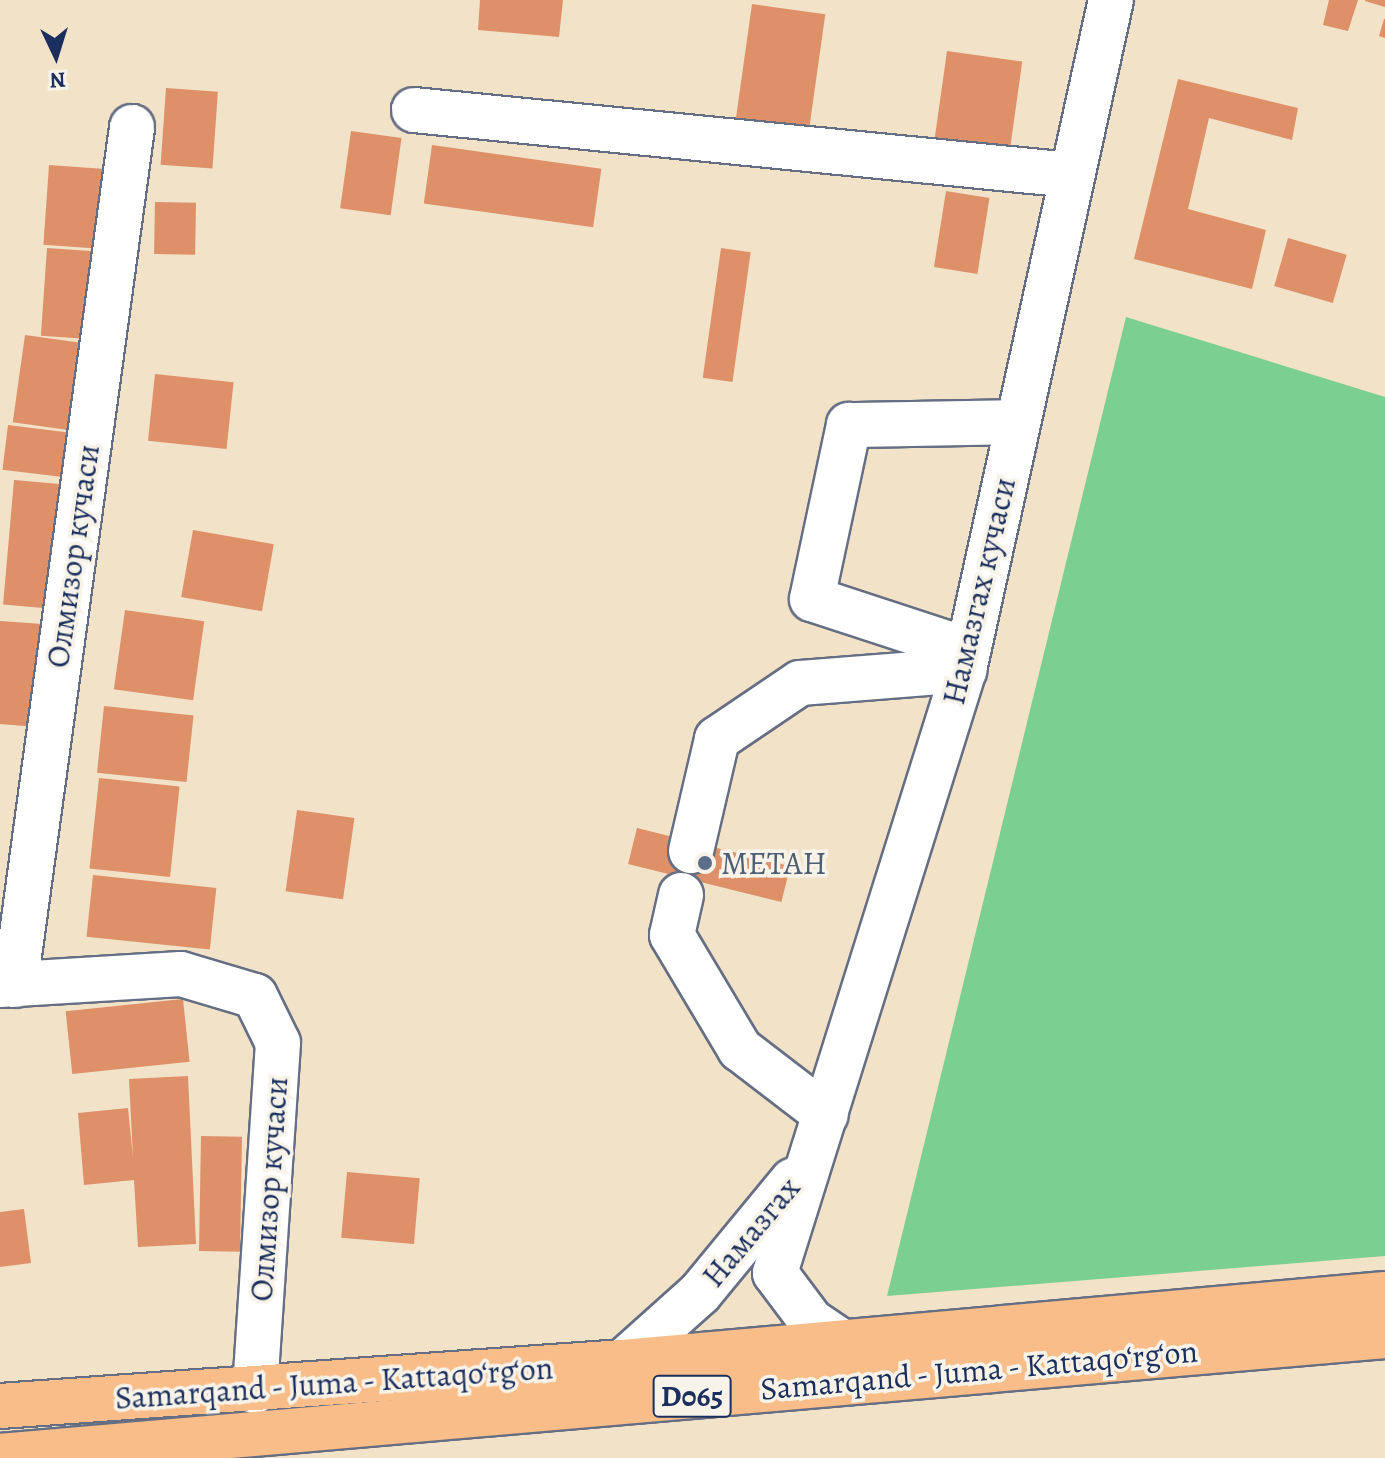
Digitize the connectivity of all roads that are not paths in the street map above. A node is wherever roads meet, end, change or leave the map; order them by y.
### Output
1 (1111, 0) edge
2 (414, 110) dead end
3 (132, 127) dead end
4 (1071, 175) junction
5 (1016, 422) junction
6 (966, 660) junction
7 (691, 851) dead end
8 (681, 895) dead end
9 (8, 985) edge
10 (826, 1115) junction
11 (802, 1169) junction
12 (1385, 1294) edge
13 (1385, 1336) edge
14 (842, 1342) junction
15 (623, 1362) junction
16 (255, 1391) junction
17 (0, 1406) edge
18 (0, 1456) edge

1 - 4 street, Намазгах кучаси
2 - 4 street
3 - 9 street, Олмизор кучаси
4 - 5 street, Намазгах кучаси
5 - 6 street, Намазгах кучаси
5 - 6 street
6 - 7 street
6 - 10 street, Намазгах кучаси
8 - 10 street
9 - 16 street, Олмизор кучаси
10 - 11 street, Намазгах кучаси
11 - 14 street, Намазгах
11 - 15 street, Намазгах
12 - 14 main road, Samarqand - Juma - Kattaqo‘rg‘on / D065
13 - 18 main road, Samarqand - Juma - Kattaqo‘rg‘on / D065
14 - 15 main road, Samarqand - Juma - Kattaqo‘rg‘on / D065
15 - 16 main road, Samarqand - Juma - Kattaqo‘rg‘on / D065
16 - 17 main road, Samarqand - Juma - Kattaqo‘rg‘on / D065

